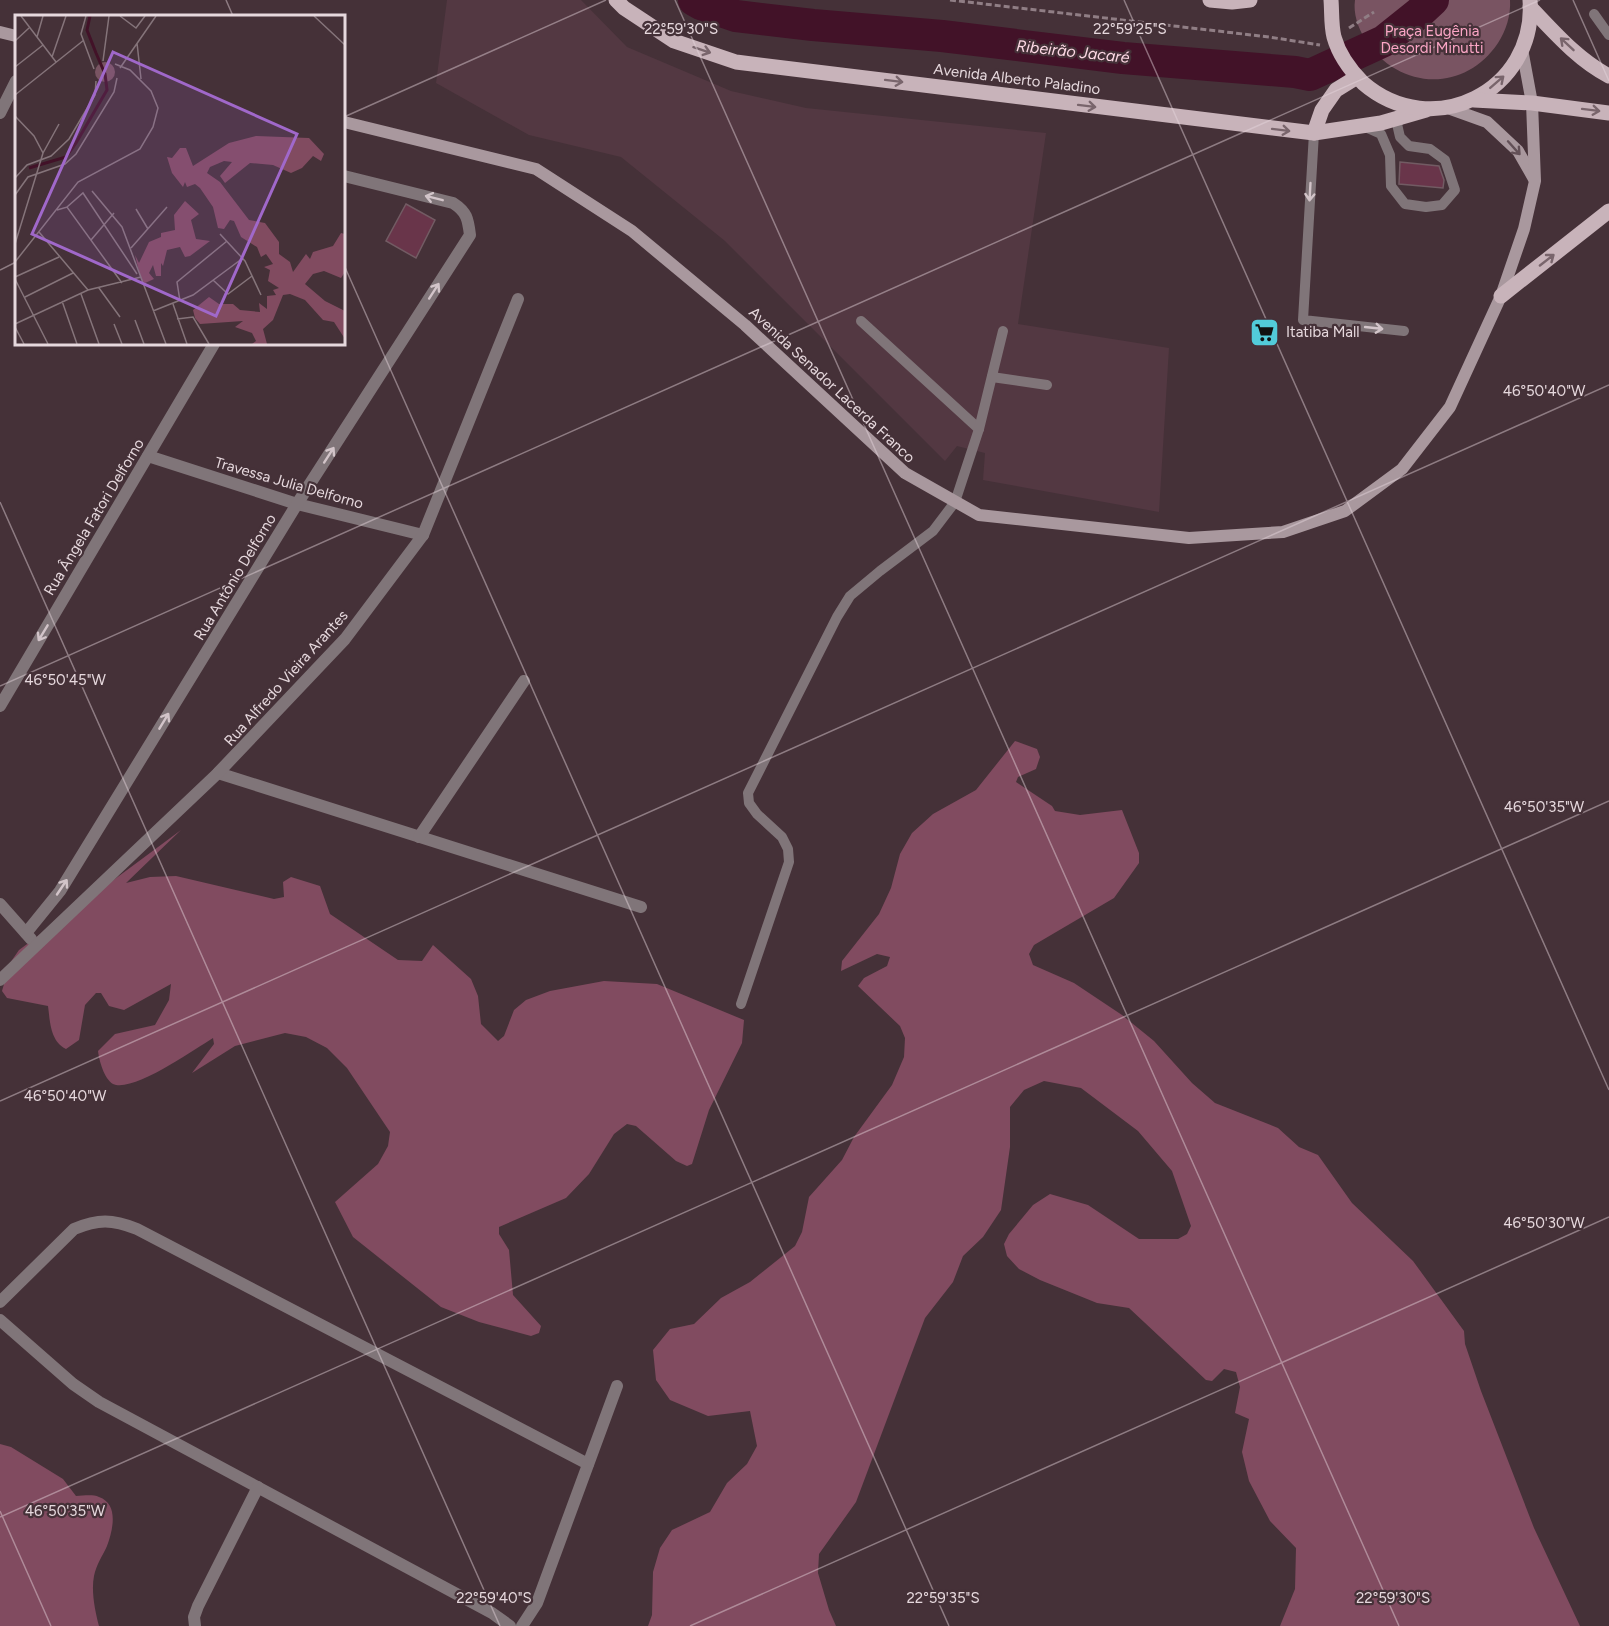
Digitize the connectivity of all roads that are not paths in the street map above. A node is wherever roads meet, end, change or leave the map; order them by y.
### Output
1 (616, 0) edge
2 (1210, 0) edge
3 (1250, 0) edge
4 (1331, 0) edge
5 (1530, 4) edge
6 (1594, 14) dead end
7 (0, 32) edge
8 (1609, 35) edge
9 (15, 36) edge
10 (1522, 49) junction
11 (1355, 75) junction
12 (1609, 75) edge
13 (15, 83) edge
14 (1474, 100) junction
15 (1532, 103) junction
16 (1448, 108) junction
17 (1426, 110) junction
18 (1609, 112) edge
19 (0, 113) edge
20 (1403, 116) junction
21 (345, 123) edge
22 (1363, 125) junction
23 (1314, 133) junction
24 (345, 176) edge
25 (1535, 181) junction
26 (1609, 211) edge
27 (1501, 296) junction
28 (518, 299) dead end
29 (861, 321) dead end
30 (1003, 331) dead end
31 (1404, 331) dead end
32 (213, 345) edge
33 (992, 377) junction
34 (1047, 385) dead end
35 (979, 429) junction
36 (148, 456) junction
37 (955, 502) junction
38 (297, 504) junction
39 (423, 535) junction
40 (524, 681) dead end
41 (0, 706) edge
42 (218, 773) junction
43 (419, 837) junction
44 (0, 903) edge
45 (641, 907) dead end
46 (26, 933) junction
47 (38, 946) junction
48 (0, 980) edge
49 (741, 1004) dead end
50 (0, 1302) edge
51 (0, 1320) edge
52 (617, 1386) dead end
53 (588, 1464) junction
54 (258, 1487) junction
55 (195, 1626) edge
56 (510, 1626) edge
57 (522, 1626) edge

1 -> 23 main road, Avenida Alberto Paladino
2 - 3 main road
4 - 11 main road
5 - 10 main road
12 -> 5 main road
6 - 8 lane
7 - 9 main road
14 -> 10 main road
10 - 15 main road, Avenida Senador Lacerda Franco
11 - 17 main road
11 - 23 main road
13 - 19 street
14 - 15 main road
14 - 16 main road
15 -> 18 main road
15 - 25 main road, Avenida Senador Lacerda Franco
16 - 17 main road
16 -> 25 main road
17 - 20 main road, Avenida Alberto Paladino
20 - 22 main road, Avenida Alberto Paladino
20 - 22 lane
21 - 37 main road, Avenida Senador Lacerda Franco
22 - 23 main road, Avenida Alberto Paladino
23 -> 31 lane
38 -> 24 street, Rua Antônio Delforno
25 - 27 main road, Avenida Senador Lacerda Franco
27 -> 26 main road
27 - 37 main road, Avenida Senador Lacerda Franco
28 - 39 street, Rua Alfredo Vieira Arantes
29 - 35 lane
30 - 33 lane
32 - 36 street, Rua Ângela Fatori Delforno
33 - 34 lane
33 - 35 lane
35 - 37 lane
36 - 38 street, Travessa Julia Delforno
36 -> 41 street, Rua Ângela Fatori Delforno
37 - 49 lane
38 - 39 street, Travessa Julia Delforno
46 -> 38 street, Rua Antônio Delforno
39 - 42 street, Rua Alfredo Vieira Arantes
40 - 43 street
42 - 43 street
42 - 47 street, Rua Alfredo Vieira Arantes
43 - 45 street
44 - 46 street
46 - 47 street
47 - 48 street, Rua Alfredo Vieira Arantes
50 - 53 street
51 - 54 street
52 - 53 street
53 - 57 street
54 - 55 street
54 - 56 street

